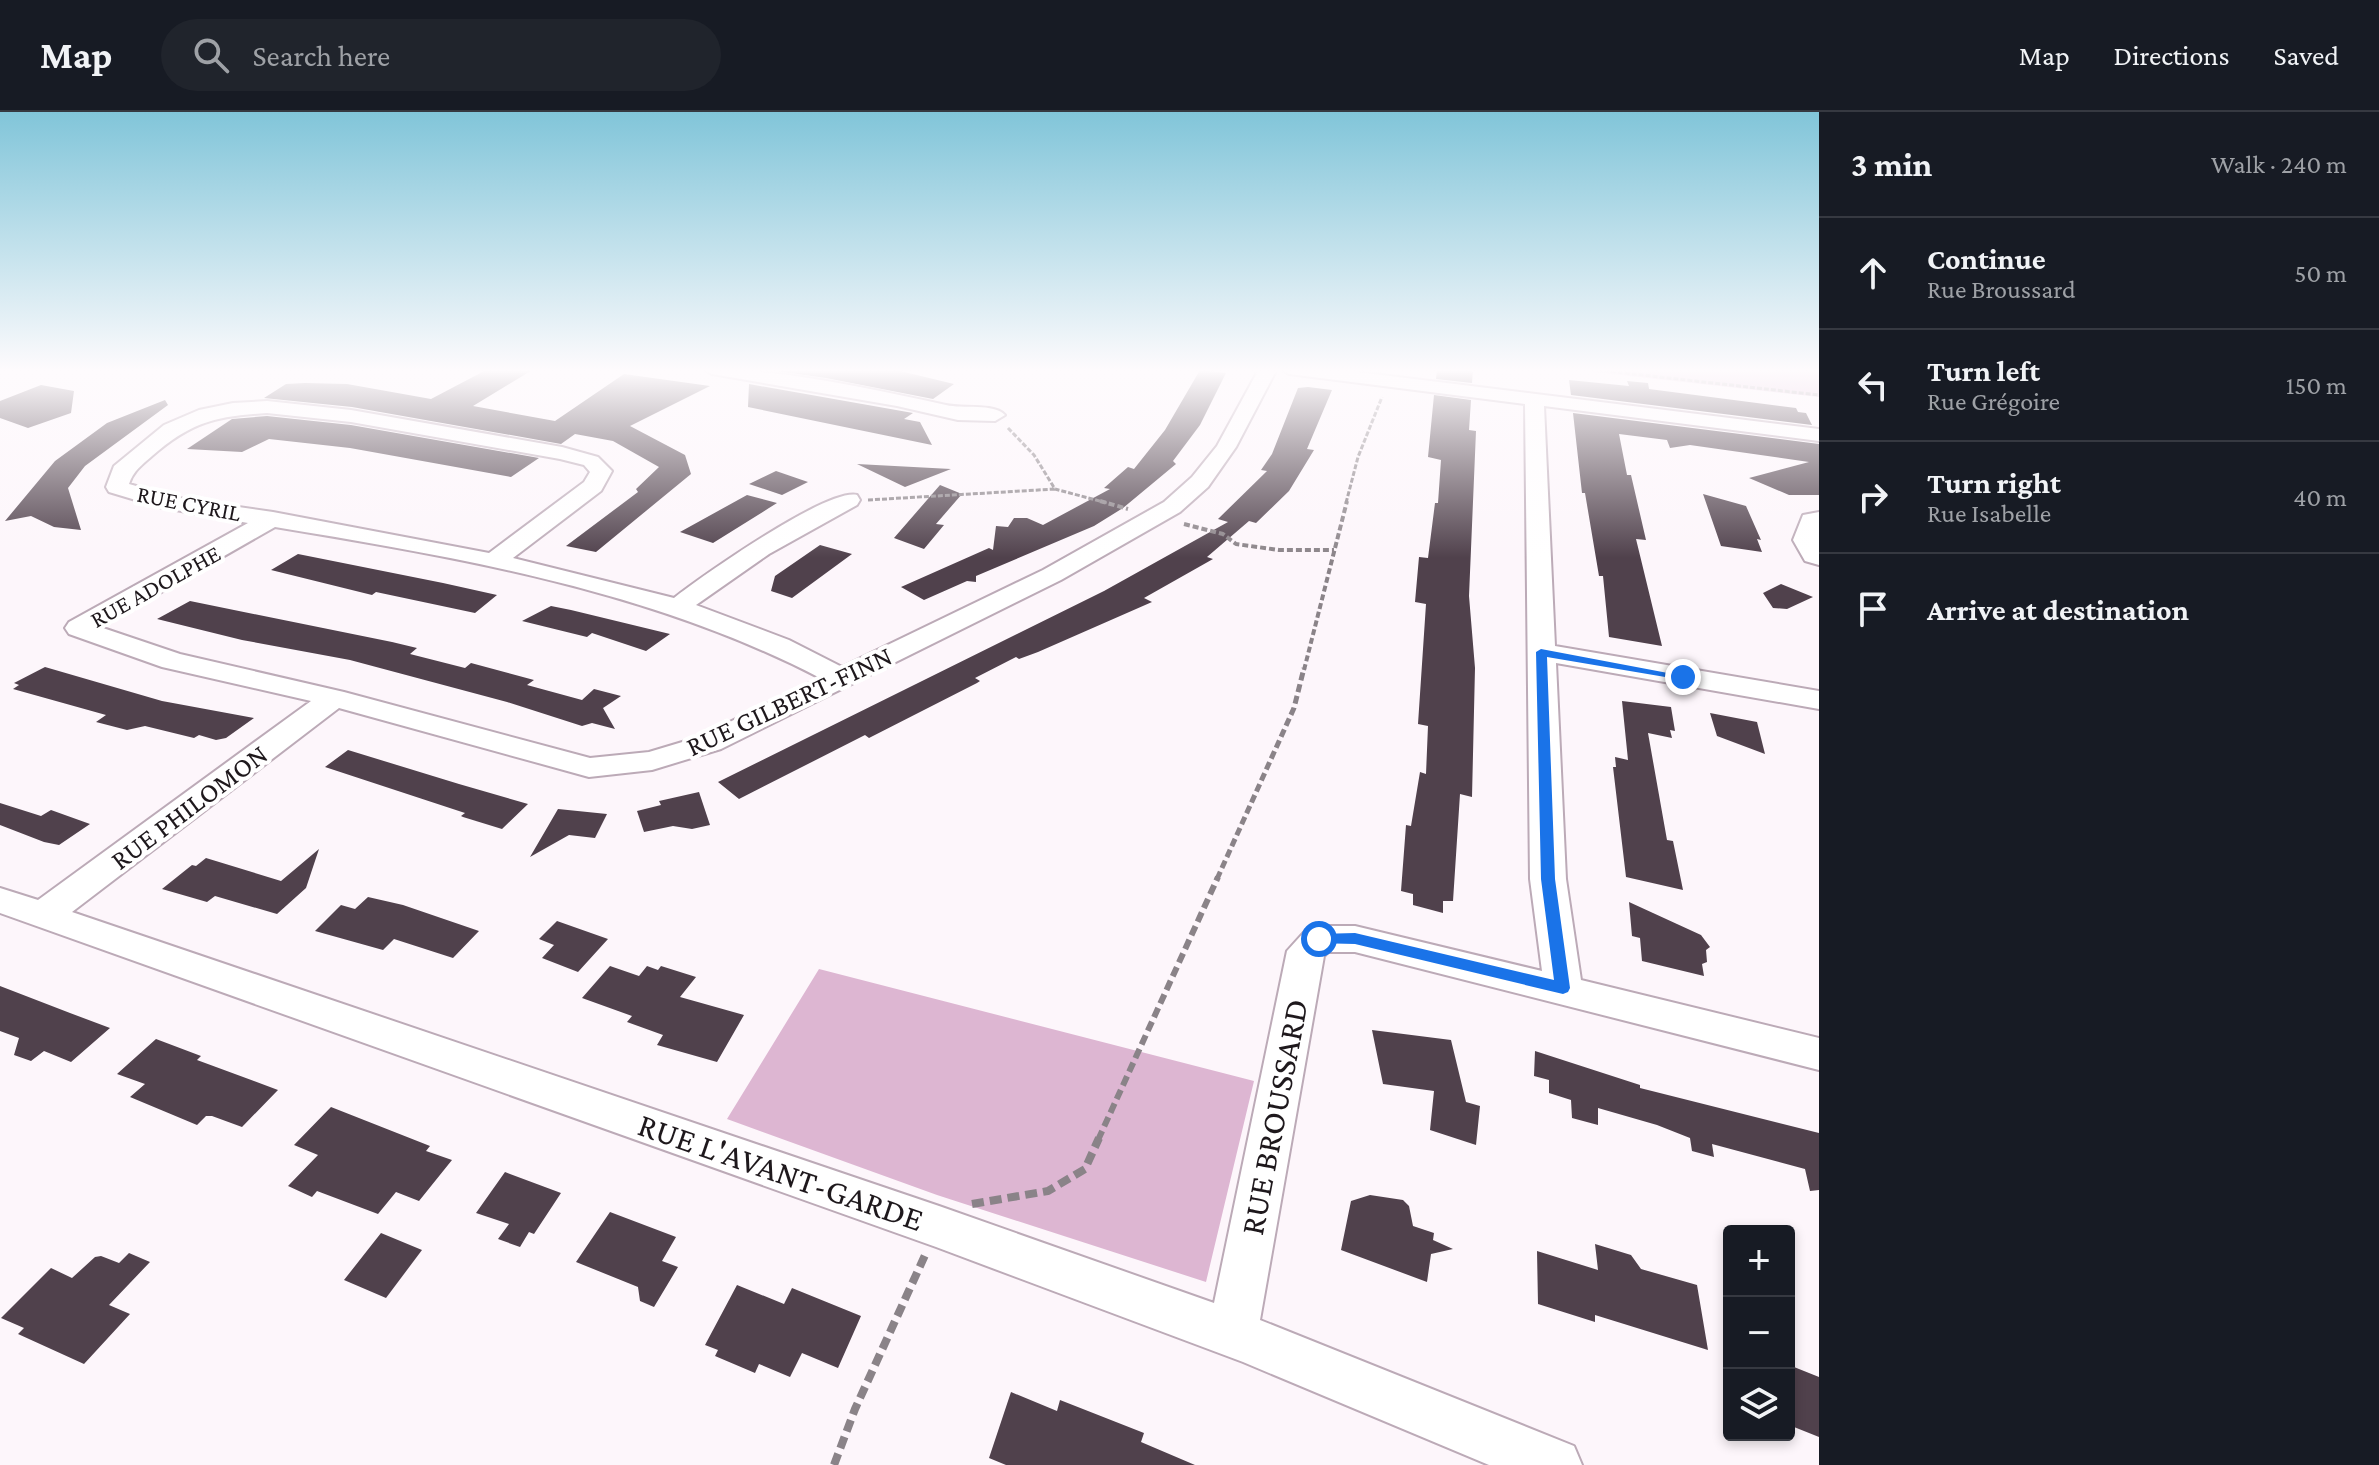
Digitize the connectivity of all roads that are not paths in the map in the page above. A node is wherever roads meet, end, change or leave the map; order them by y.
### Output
1 (167, 432) edge
2 (443, 432) edge
3 (1234, 432) edge
4 (1535, 432) edge
5 (1795, 432) edge
6 (1819, 435) edge
7 (849, 500) road end
8 (273, 519) junction
9 (1819, 519) edge
10 (1819, 558) edge
11 (492, 562) junction
12 (678, 607) junction
13 (78, 628) joint
14 (1541, 652) junction
15 (842, 678) junction
16 (334, 698) junction
17 (1819, 700) edge
18 (0, 900) edge
19 (43, 915) junction
20 (1563, 988) junction
21 (1819, 1054) edge
22 (1233, 1334) junction
23 (1555, 1465) edge

1 - 8 street, RUE CYRIL
2 - 11 street, RUE CYRIL
3 - 15 street, RUE GILBERT-FINN
4 - 14 street
5 - 6 street
7 - 12 street
8 - 11 street, RUE CYRIL
8 - 13 street, RUE ADOLPHE
9 - 10 street
11 - 12 street, RUE CYRIL
12 - 15 street, RUE CYRIL
13 - 16 street, RUE GILBERT-FINN
14 - 17 street
14 - 20 street
15 - 16 street, RUE GILBERT-FINN
16 - 19 street, RUE PHILOMON
18 - 19 street, RUE L'AVANT-GARDE
19 - 22 street, RUE L'AVANT-GARDE
20 - 21 street, RUE BROUSSARD
20 - 22 street, RUE BROUSSARD
22 - 23 street, RUE L'AVANT-GARDE

